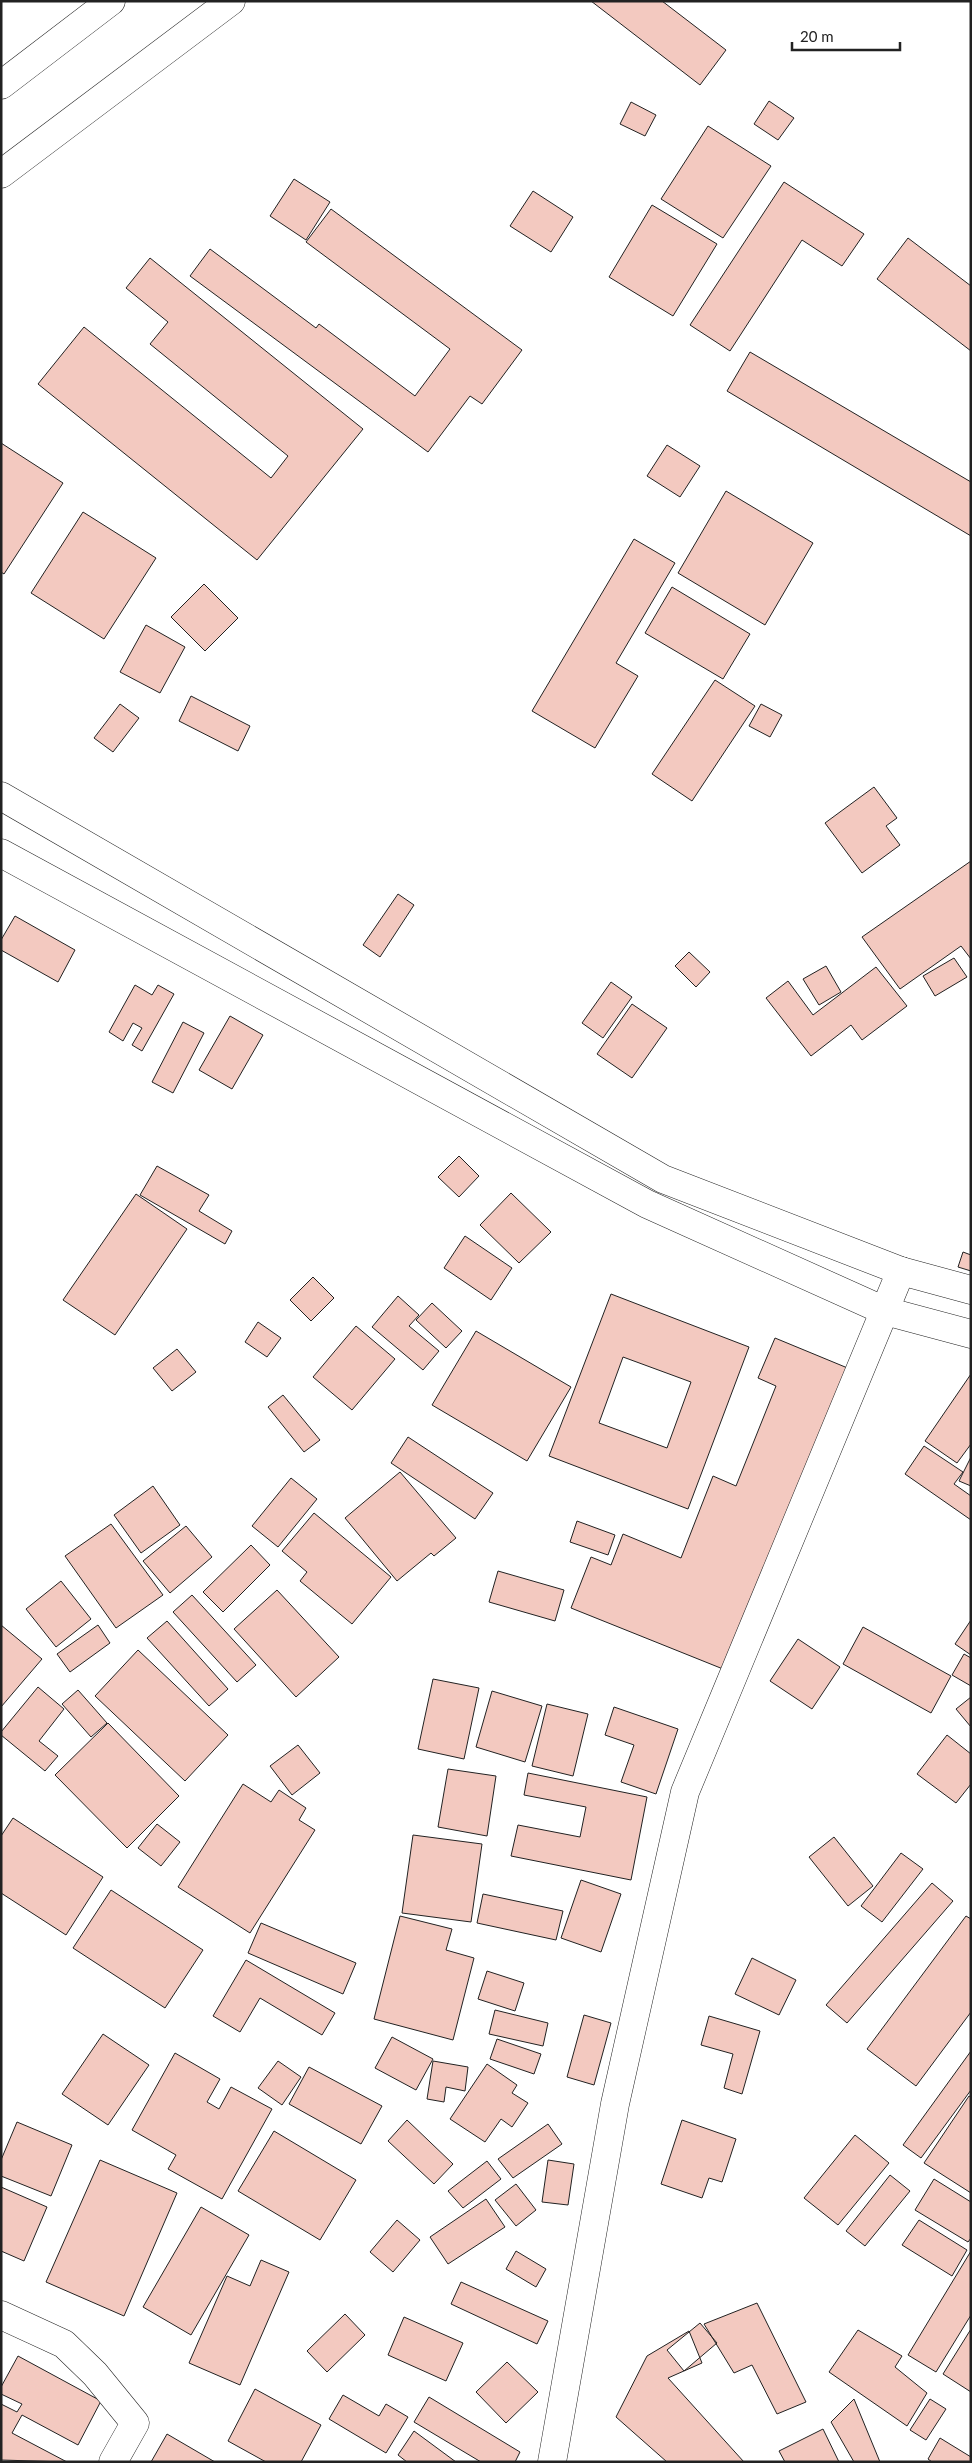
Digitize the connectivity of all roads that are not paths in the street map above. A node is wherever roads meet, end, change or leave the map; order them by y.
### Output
1 (111, 1) edge
2 (230, 1) edge
3 (1, 85) edge
4 (1, 174) edge
5 (1, 796) edge
6 (1, 853) edge
7 (902, 1271) junction
8 (971, 1290) edge
9 (885, 1311) junction
10 (971, 1334) edge
11 (1, 2314) edge
12 (555, 2460) edge
13 (113, 2462) edge

1 - 3 street
2 - 4 street
5 - 7 street
6 - 9 street
7 - 8 street
7 - 9 street
9 - 10 street
9 - 12 street
11 - 13 street

